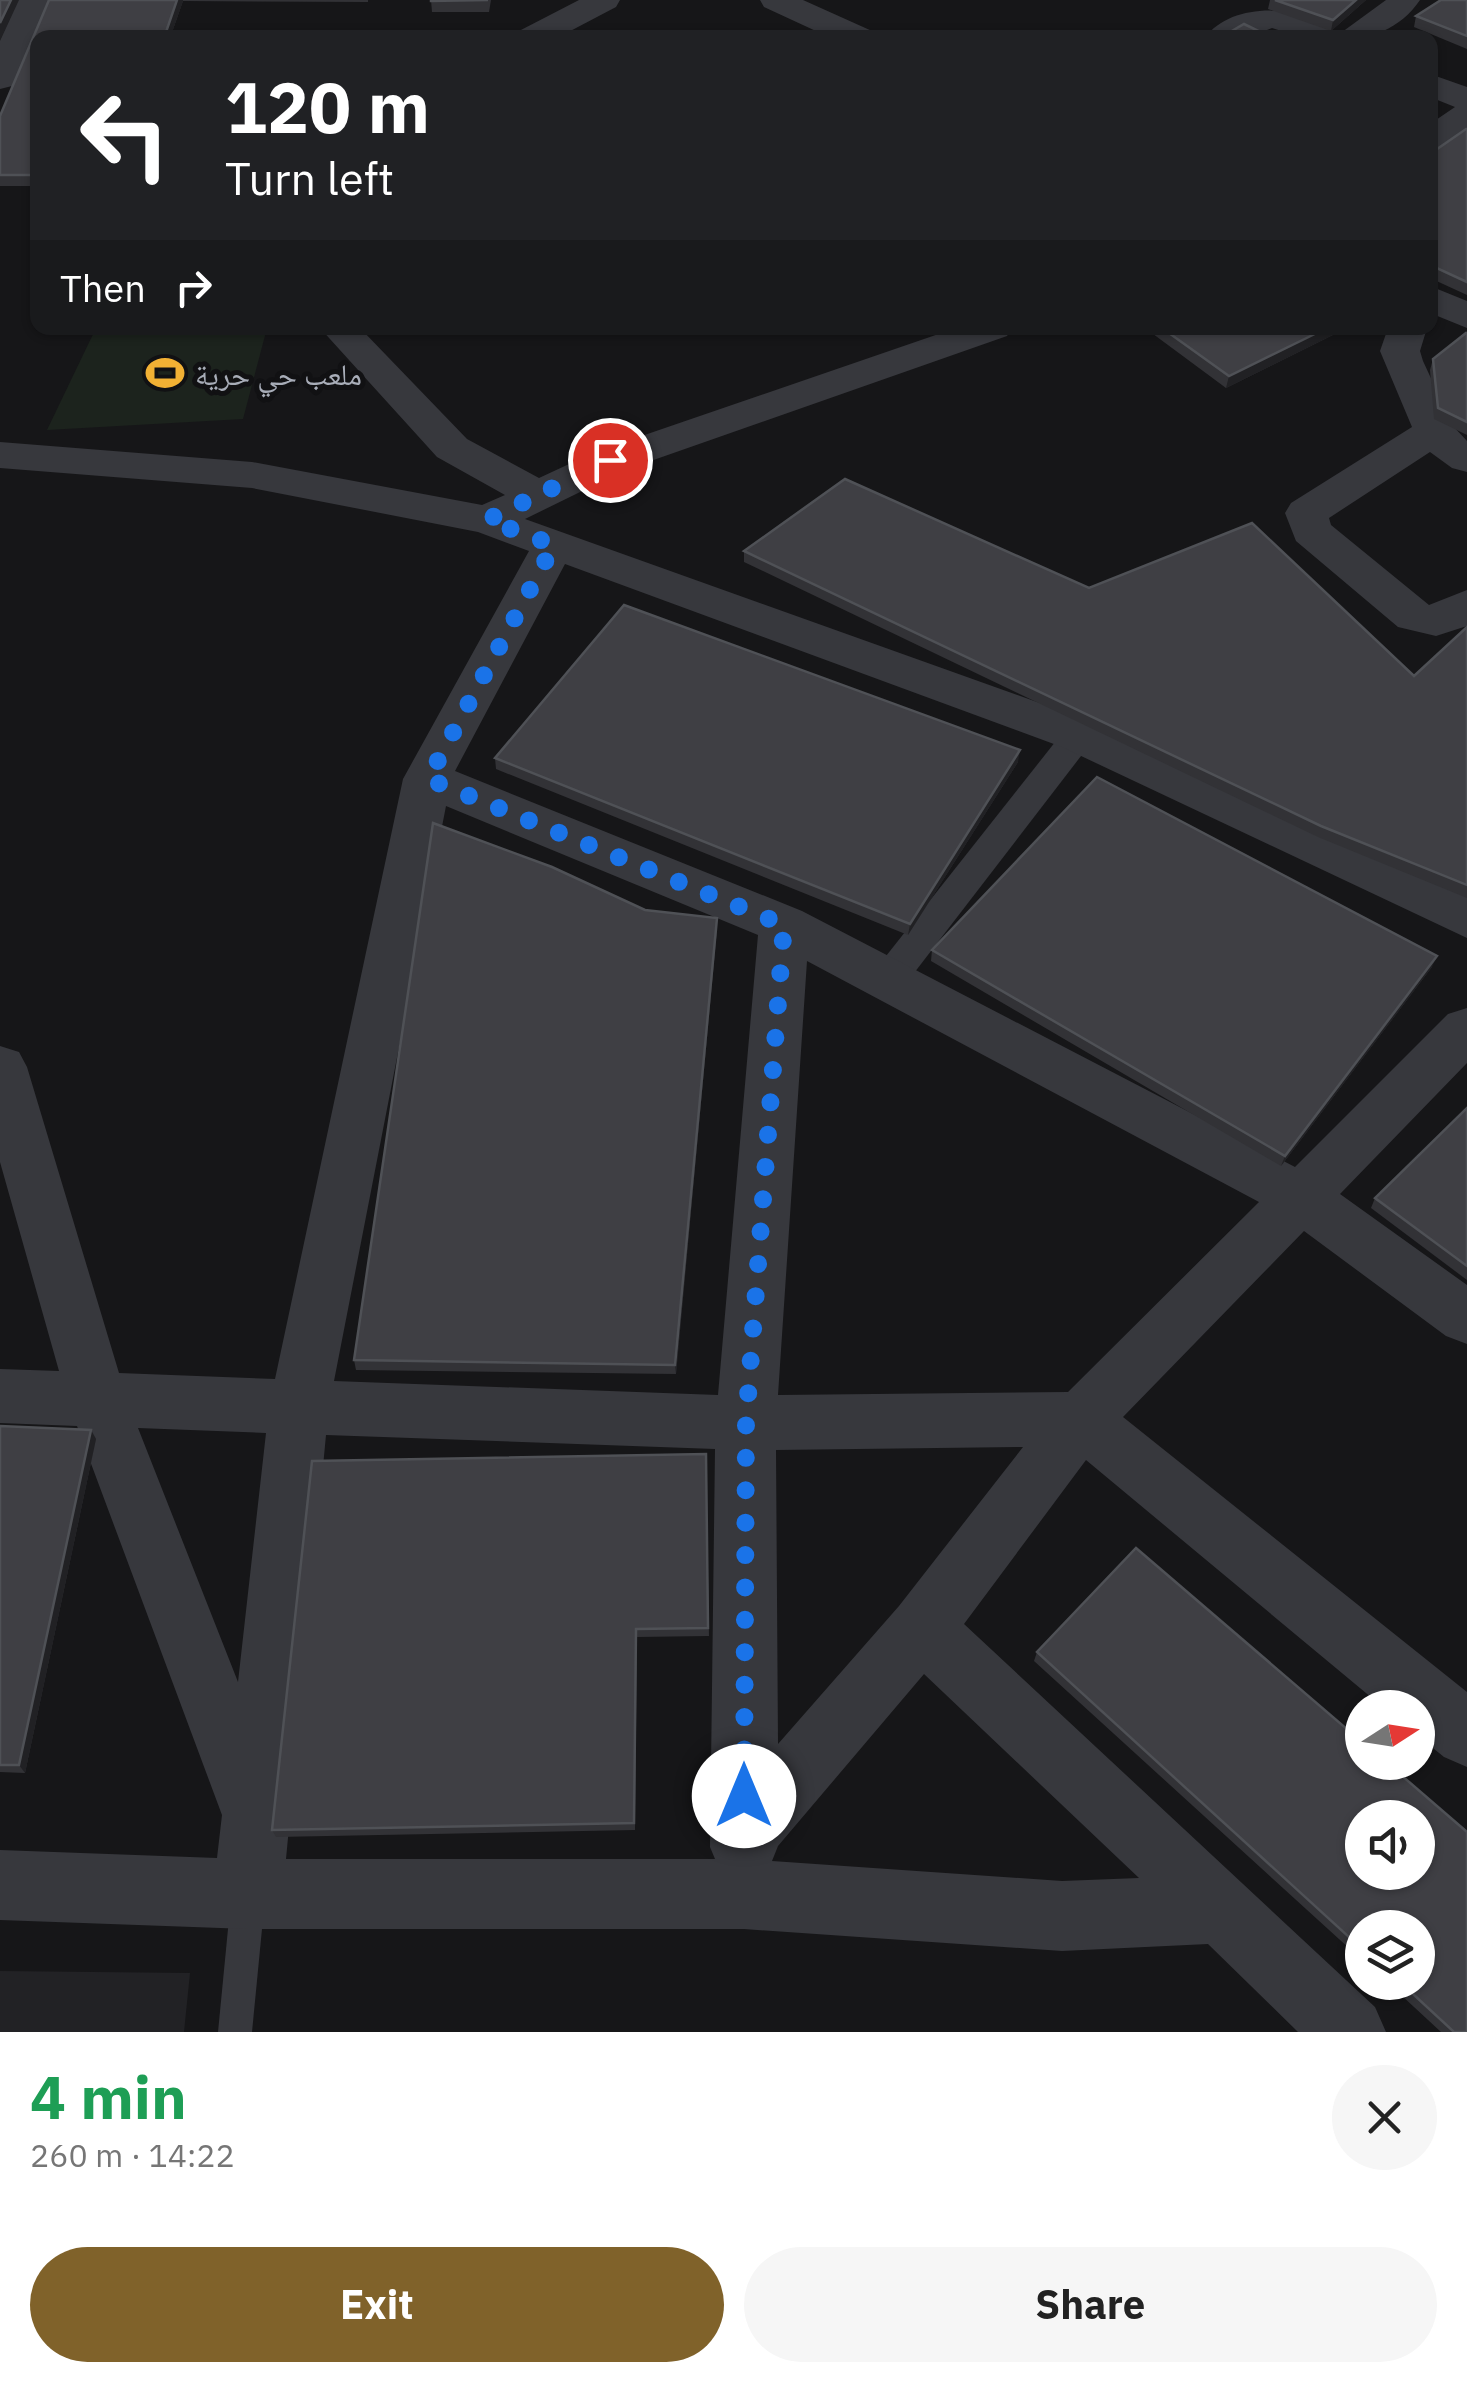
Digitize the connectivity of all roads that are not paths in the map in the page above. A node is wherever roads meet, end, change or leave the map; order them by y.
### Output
1 (34, 0) edge
2 (604, 0) edge
3 (776, 0) edge
4 (1404, 0) edge
5 (546, 30) edge
6 (842, 30) edge
7 (1236, 30) edge
8 (1305, 30) edge
9 (1366, 30) edge
10 (0, 80) edge
11 (1438, 87) edge
12 (1467, 100) edge
13 (1467, 115) edge
14 (1438, 135) edge
15 (1438, 302) edge
16 (1467, 316) edge
17 (346, 335) edge
18 (973, 335) edge
19 (1404, 335) edge
20 (1434, 431) junction
21 (0, 455) edge
22 (1467, 458) edge
23 (546, 520) junction
24 (1467, 605) edge
25 (1079, 735) junction
26 (428, 779) junction
27 (1467, 918) edge
28 (784, 925) junction
29 (888, 980) junction
30 (1467, 1029) edge
31 (0, 1066) edge
32 (1299, 1196) junction
33 (1467, 1318) edge
34 (0, 1396) edge
35 (97, 1399) junction
36 (300, 1406) junction
37 (1081, 1419) junction
38 (746, 1422) junction
39 (922, 1628) junction
40 (1467, 1734) edge
41 (256, 1816) junction
42 (744, 1864) junction
43 (0, 1885) edge
44 (248, 1894) junction
45 (1222, 1909) junction
46 (235, 2032) edge
47 (1350, 2032) edge

1 - 10 street
2 - 5 street
3 - 6 street
4 - 9 street
7 - 8 street
11 - 12 street
13 - 14 street
15 - 16 street
17 - 23 street
18 - 23 street
19 - 20 street
20 - 22 street
20 - 24 street
21 - 23 street
23 - 25 street
23 - 26 street
25 - 27 street
25 - 29 street
26 - 28 street
26 - 36 street
28 - 29 street
28 - 38 street
29 - 32 street
30 - 32 street
31 - 35 street
32 - 33 street
32 - 37 street
34 - 35 street
35 - 36 street
35 - 41 street
36 - 38 street
36 - 41 street
37 - 38 street
37 - 39 street
37 - 40 street
38 - 42 street
39 - 42 street
39 - 45 street
41 - 44 street
42 - 44 street
42 - 45 street
43 - 44 street
44 - 46 lane
45 - 47 street

